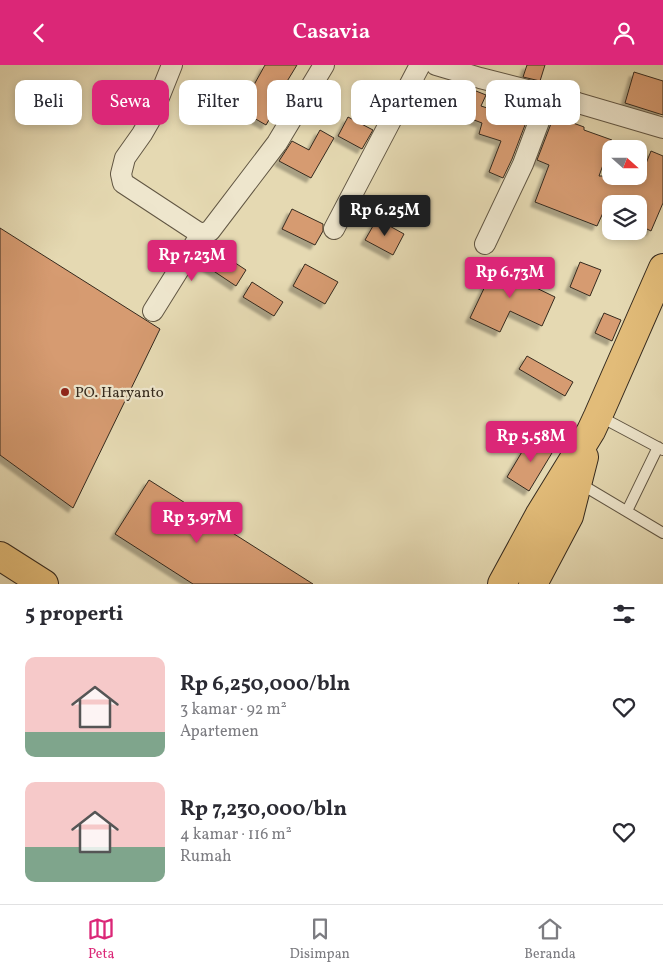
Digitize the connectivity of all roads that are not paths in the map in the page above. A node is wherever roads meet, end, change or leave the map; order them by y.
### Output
1 (172, 65) edge
2 (324, 65) edge
3 (420, 65) edge
4 (436, 65) edge
5 (492, 73) edge
6 (510, 80) edge
7 (580, 104) edge
8 (538, 125) edge
9 (663, 128) edge
10 (334, 229) dead end
11 (201, 234) junction
12 (485, 244) dead end
13 (663, 268) edge
14 (153, 311) dead end
15 (595, 423) junction
16 (660, 449) edge
17 (578, 482) junction
18 (627, 511) junction
19 (663, 533) edge
20 (0, 556) edge
21 (44, 584) edge
22 (502, 584) edge
23 (533, 584) edge

1 - 11 street
2 - 11 street
3 - 10 street
4 - 5 street
5 - 6 street
7 - 9 street
8 - 12 street
11 - 14 street
13 - 15 main road
15 - 16 lane
15 - 17 main road
15 - 22 main road
16 - 18 lane
17 - 18 lane
17 - 23 main road
18 - 19 lane
20 - 21 main road

